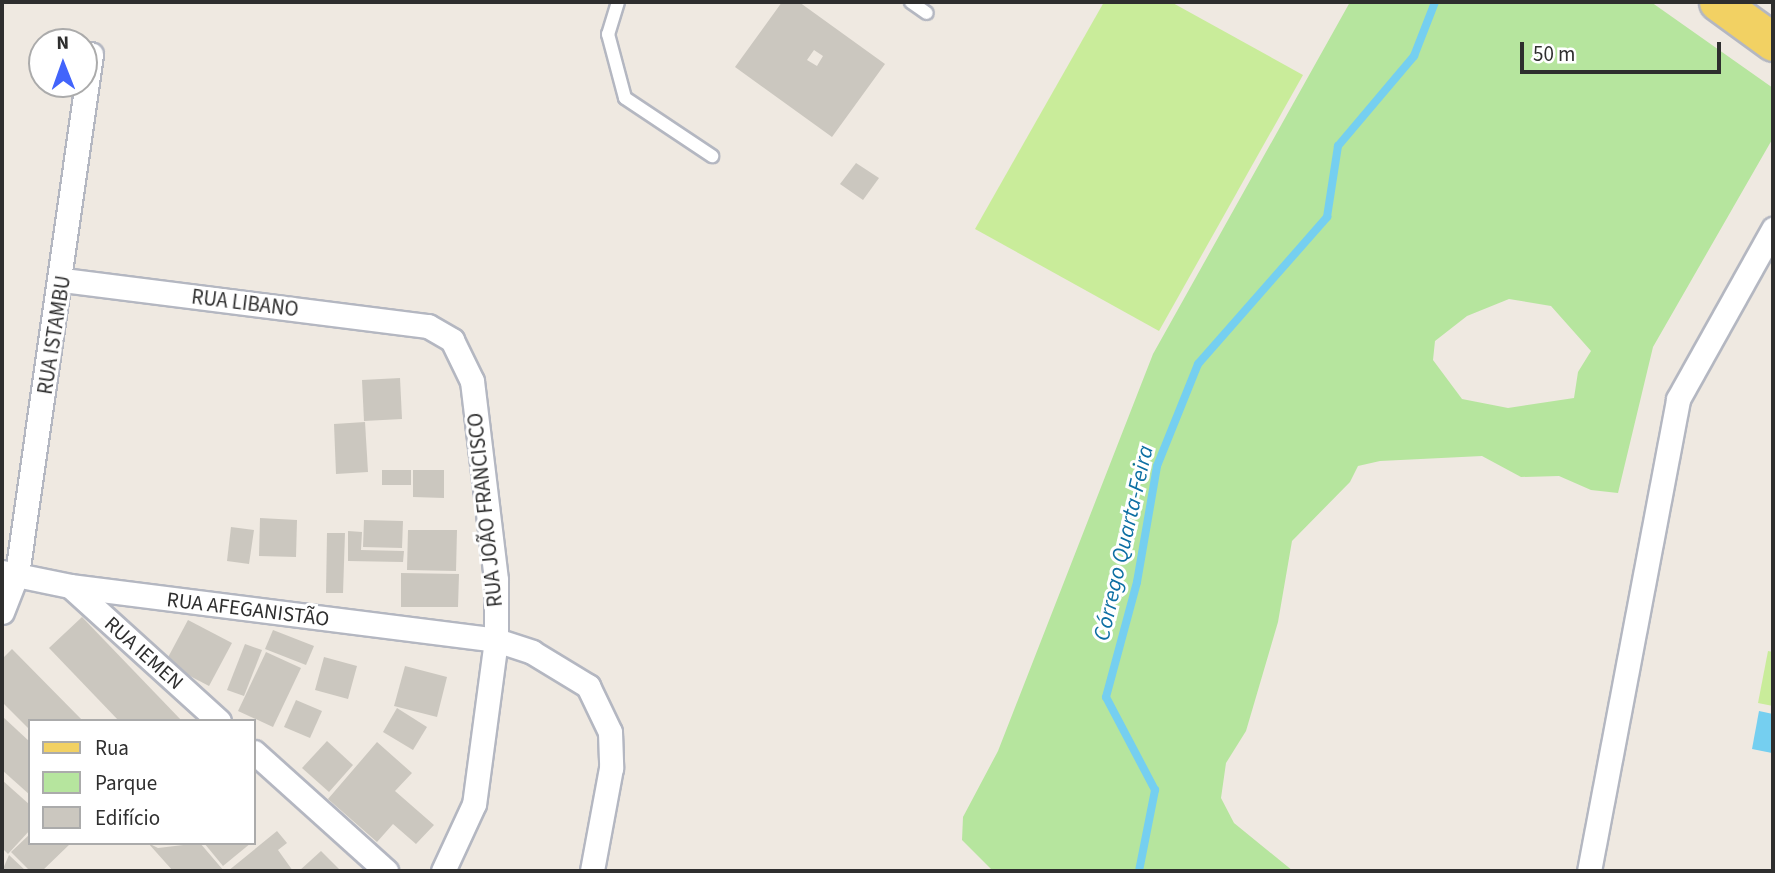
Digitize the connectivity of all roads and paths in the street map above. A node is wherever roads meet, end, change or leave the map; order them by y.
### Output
1 (618, 2) edge
2 (911, 2) edge
3 (1718, 2) edge
4 (927, 13) dead end
5 (1773, 43) edge
6 (86, 98) edge
7 (712, 156) dead end
8 (1770, 239) edge
9 (63, 280) junction
10 (428, 326) joint
11 (9, 573) edge
12 (70, 586) junction
13 (2, 612) edge
14 (496, 640) junction
15 (217, 719) edge
16 (256, 754) edge
17 (386, 871) edge
18 (443, 871) edge
19 (592, 871) edge
20 (1589, 871) edge

1 - 7 lane
2 - 4 lane
3 - 5 main road
6 - 9 street, RUA ISTAMBU
8 - 20 street
9 - 10 street, RUA LIBANO
9 - 11 street, RUA ISTAMBU
10 - 14 street, RUA JOÃO FRANCISCO
11 - 12 street, RUA AFEGANISTÃO
11 - 13 street, RUA ISTAMBU
12 - 14 street, RUA AFEGANISTÃO
12 - 15 street, RUA IEMEN
14 - 18 street, RUA JOÃO FRANCISCO
14 - 19 street, RUA AFEGANISTÃO
16 - 17 street

